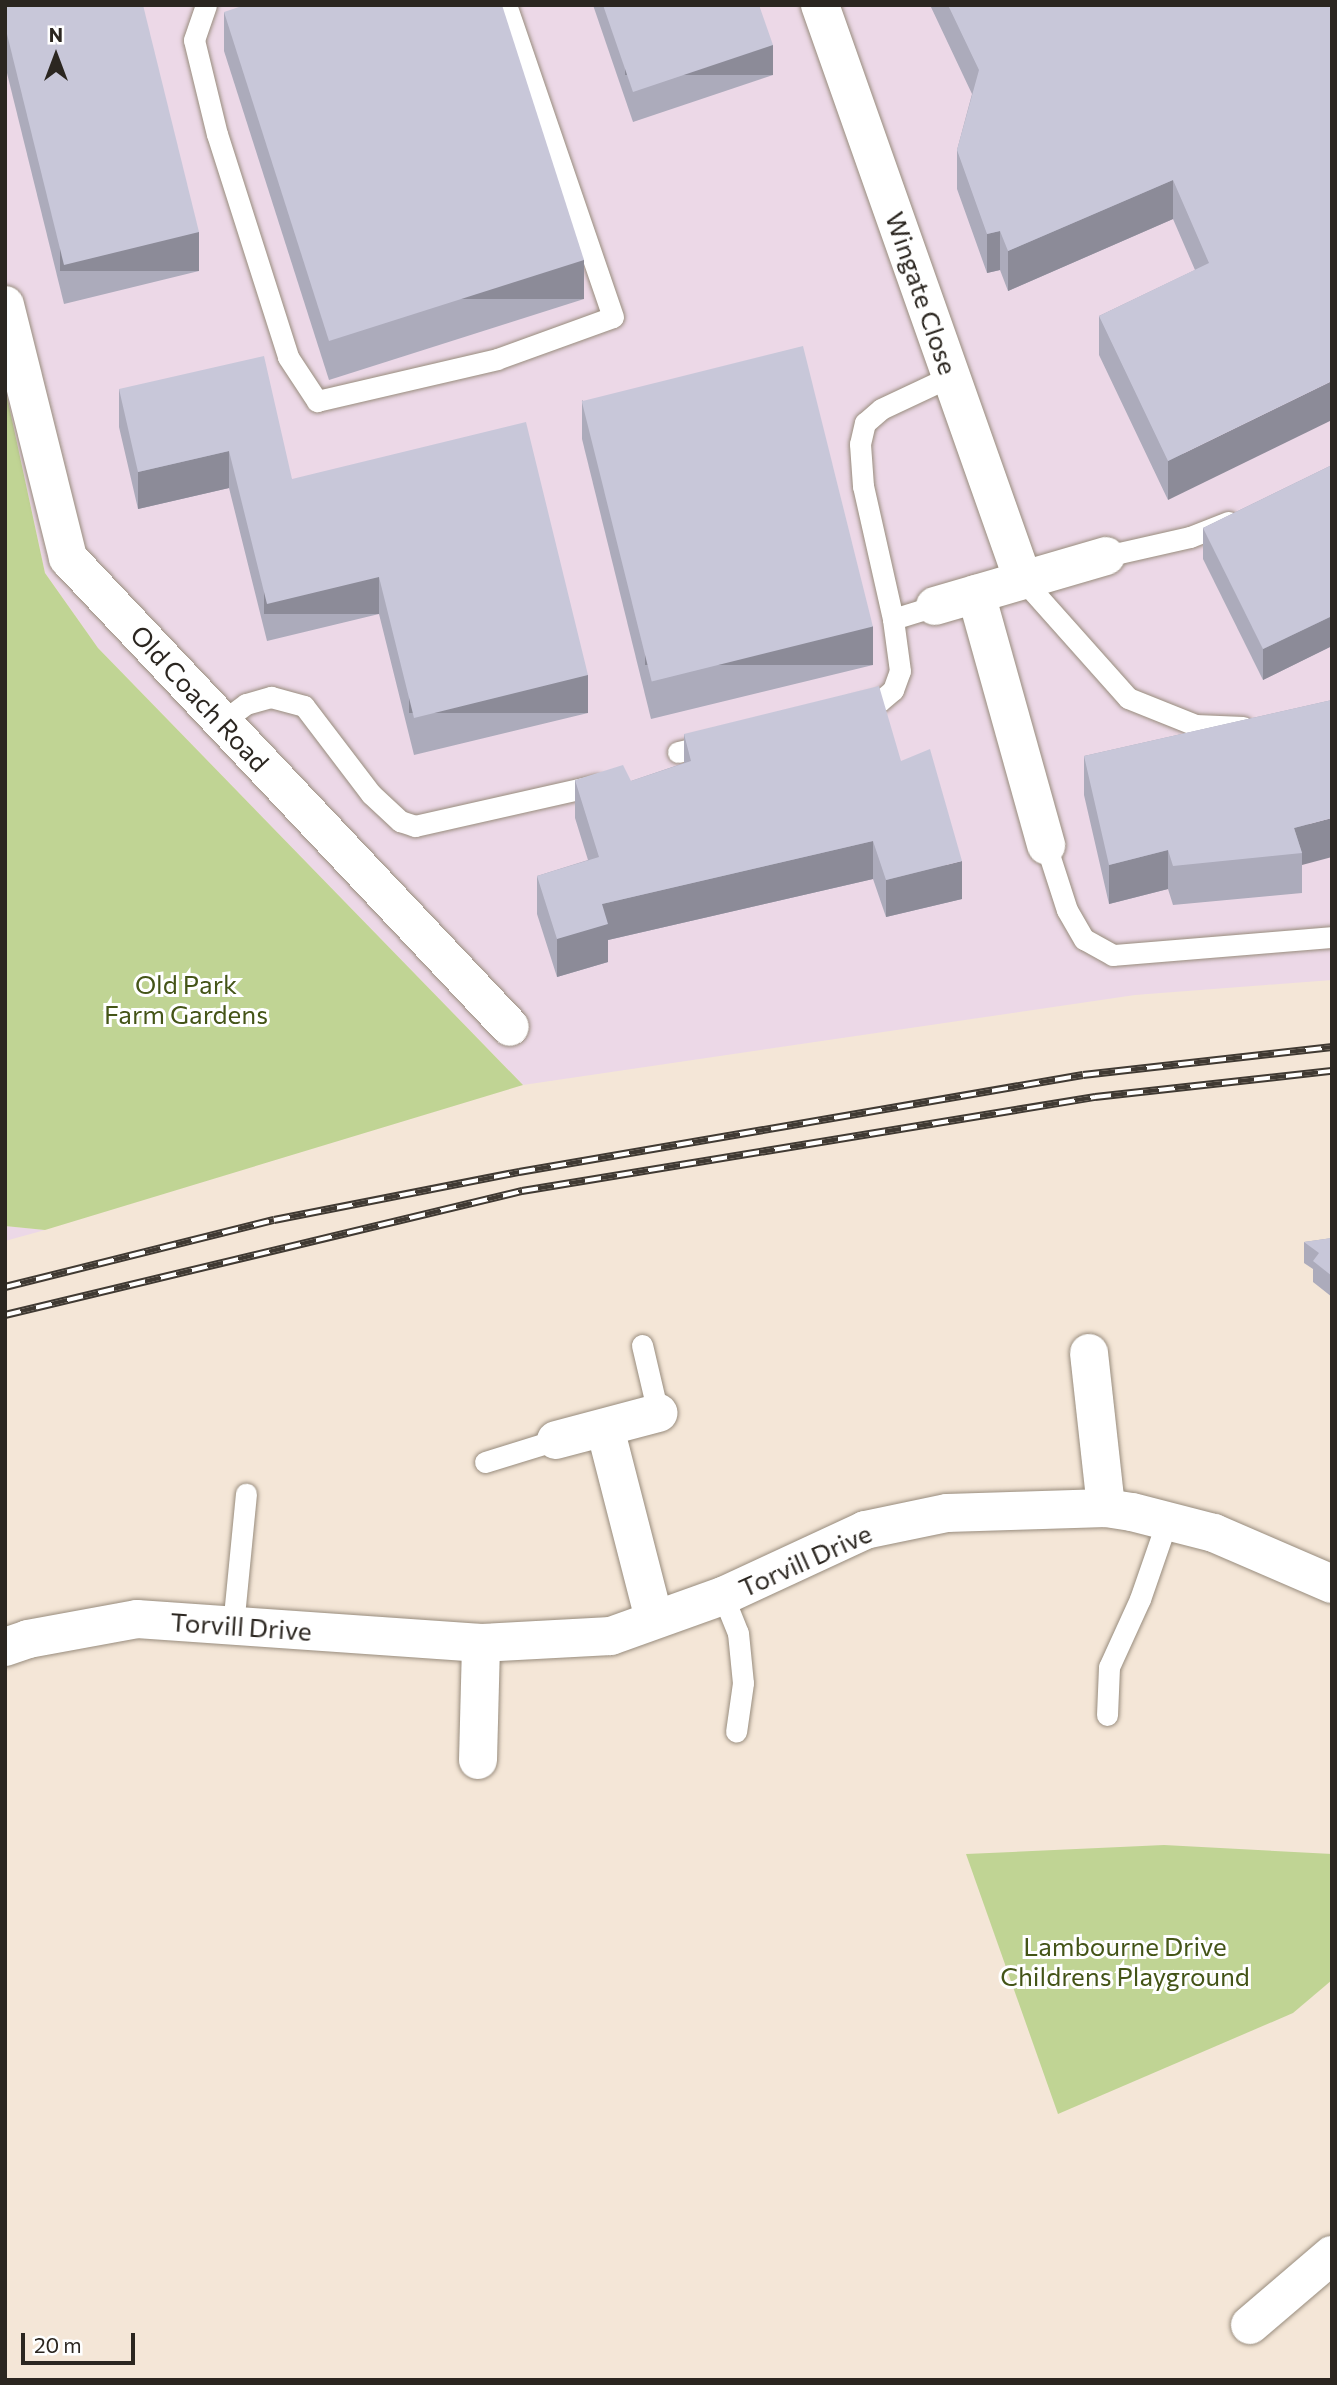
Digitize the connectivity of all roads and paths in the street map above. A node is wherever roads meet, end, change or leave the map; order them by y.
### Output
1 (206, 5) edge
2 (506, 5) edge
3 (820, 5) edge
4 (5, 305) edge
5 (951, 376) junction
6 (1254, 512) edge
7 (1105, 556) joint
8 (1023, 580) junction
9 (976, 594) junction
10 (935, 607) joint
11 (893, 619) junction
12 (829, 715) edge
13 (222, 722) junction
14 (1260, 728) edge
15 (728, 740) edge
16 (678, 752) dead end
17 (597, 785) edge
18 (1046, 845) joint
19 (1332, 937) edge
20 (510, 1027) dead end
21 (642, 1345) dead end
22 (1089, 1353) dead end
23 (657, 1413) joint
24 (605, 1429) junction
25 (556, 1440) joint
26 (485, 1461) dead end
27 (246, 1494) dead end
28 (1106, 1508) junction
29 (1167, 1521) junction
30 (1332, 1584) edge
31 (723, 1596) junction
32 (654, 1619) junction
33 (233, 1626) junction
34 (481, 1643) junction
35 (5, 1647) edge
36 (1107, 1714) dead end
37 (736, 1732) dead end
38 (478, 1760) dead end
39 (1326, 2273) edge
40 (1250, 2325) dead end

1 - 2 lane
3 - 5 street, Wingate Close
4 - 13 street, Old Coach Road
5 - 8 street, Wingate Close
5 - 11 lane
6 - 7 lane
7 - 8 street
8 - 9 street
8 - 14 lane
9 - 10 street
9 - 18 street
10 - 11 lane
11 - 12 lane
13 - 17 lane
13 - 20 street, Old Coach Road
15 - 16 lane
18 - 19 lane
21 - 23 lane
22 - 28 street
23 - 24 street
24 - 25 street
24 - 32 street
25 - 26 lane
27 - 33 lane
28 - 29 street, Torvill Drive
28 - 31 street, Torvill Drive
29 - 30 street, Torvill Drive
29 - 36 lane
31 - 32 street, Torvill Drive
31 - 37 lane
32 - 34 street, Torvill Drive
33 - 34 street, Torvill Drive
33 - 35 street, Torvill Drive
34 - 38 street
39 - 40 street

